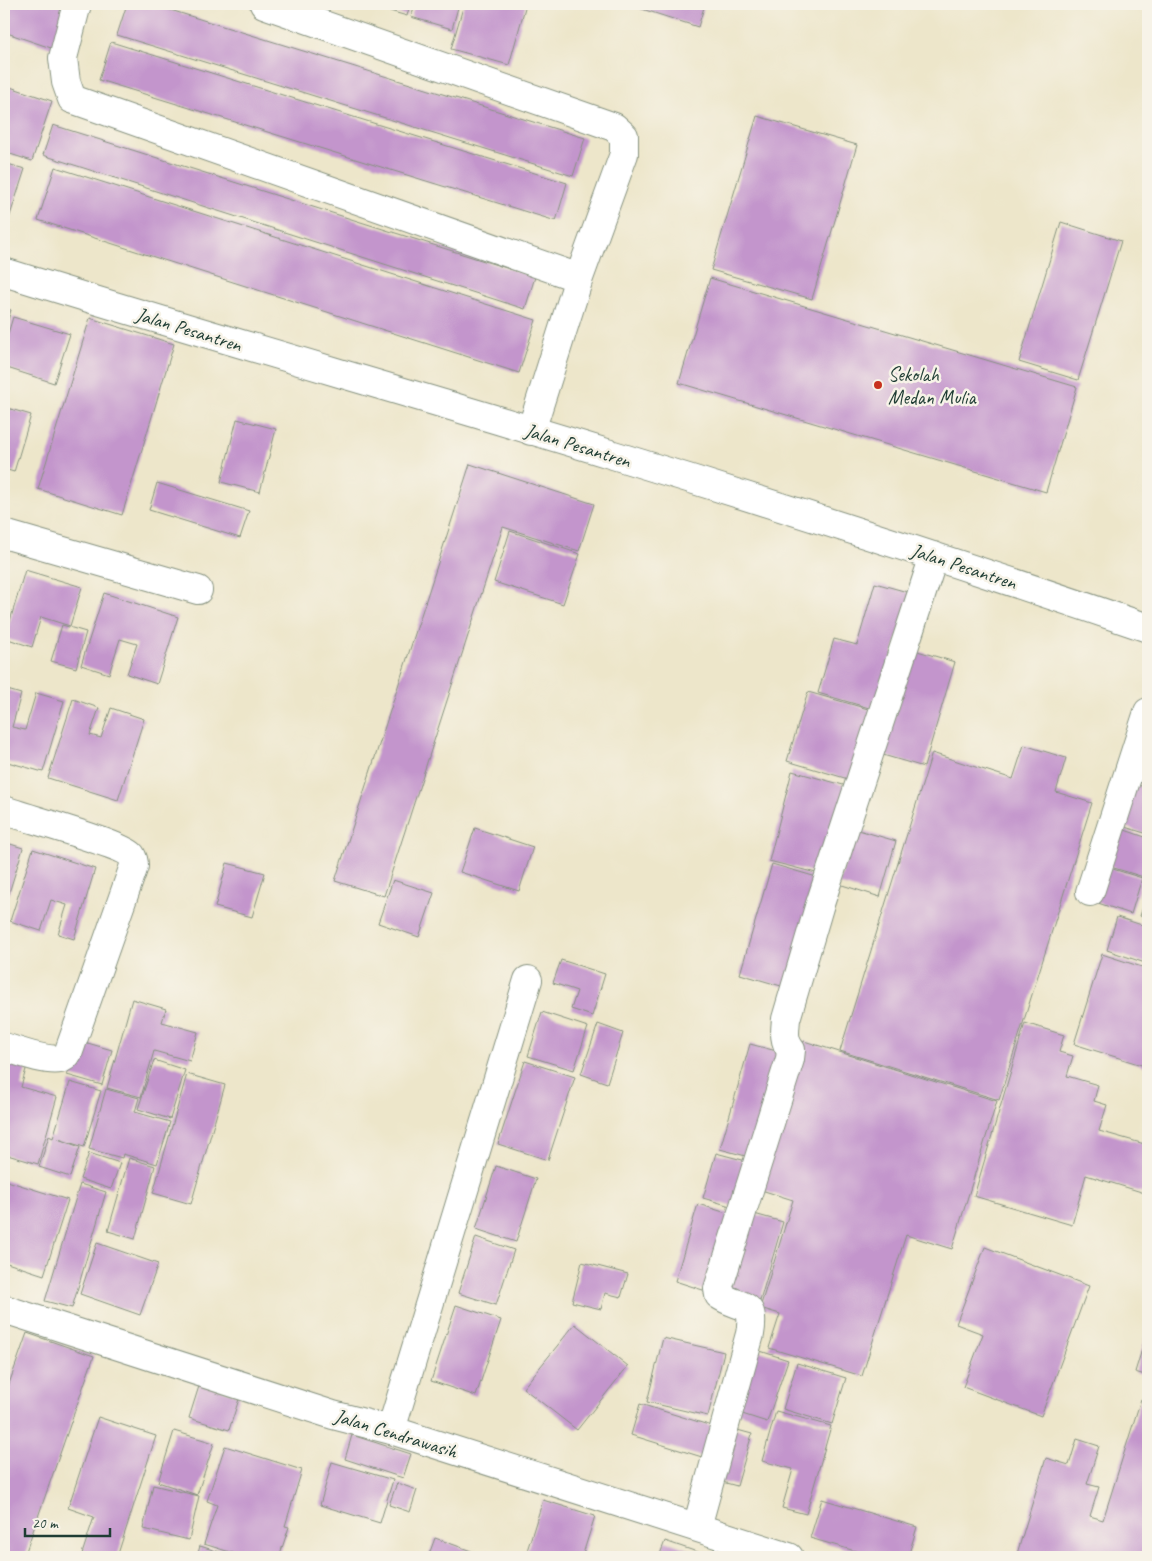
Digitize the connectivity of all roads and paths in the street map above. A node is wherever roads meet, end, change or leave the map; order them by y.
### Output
1 (77, 4) edge
2 (264, 4) edge
3 (4, 272) edge
4 (579, 278) junction
5 (531, 431) junction
6 (4, 534) edge
7 (934, 556) junction
8 (198, 590) dead end
9 (1148, 628) edge
10 (1148, 712) edge
11 (4, 810) edge
12 (1090, 892) dead end
13 (528, 980) dead end
14 (4, 1047) edge
15 (4, 1309) edge
16 (391, 1430) junction
17 (697, 1527) junction
18 (789, 1557) edge

1 - 4 street
2 - 4 street
3 - 5 street, Jalan Pesantren
4 - 5 street
5 - 7 street, Jalan Pesantren
6 - 8 street
7 - 9 street, Jalan Pesantren
7 - 17 street
10 - 12 street
11 - 14 street
13 - 16 street
15 - 16 street, Jalan Cendrawasih
16 - 17 street, Jalan Cendrawasih
17 - 18 street, Jalan Cendrawasih

